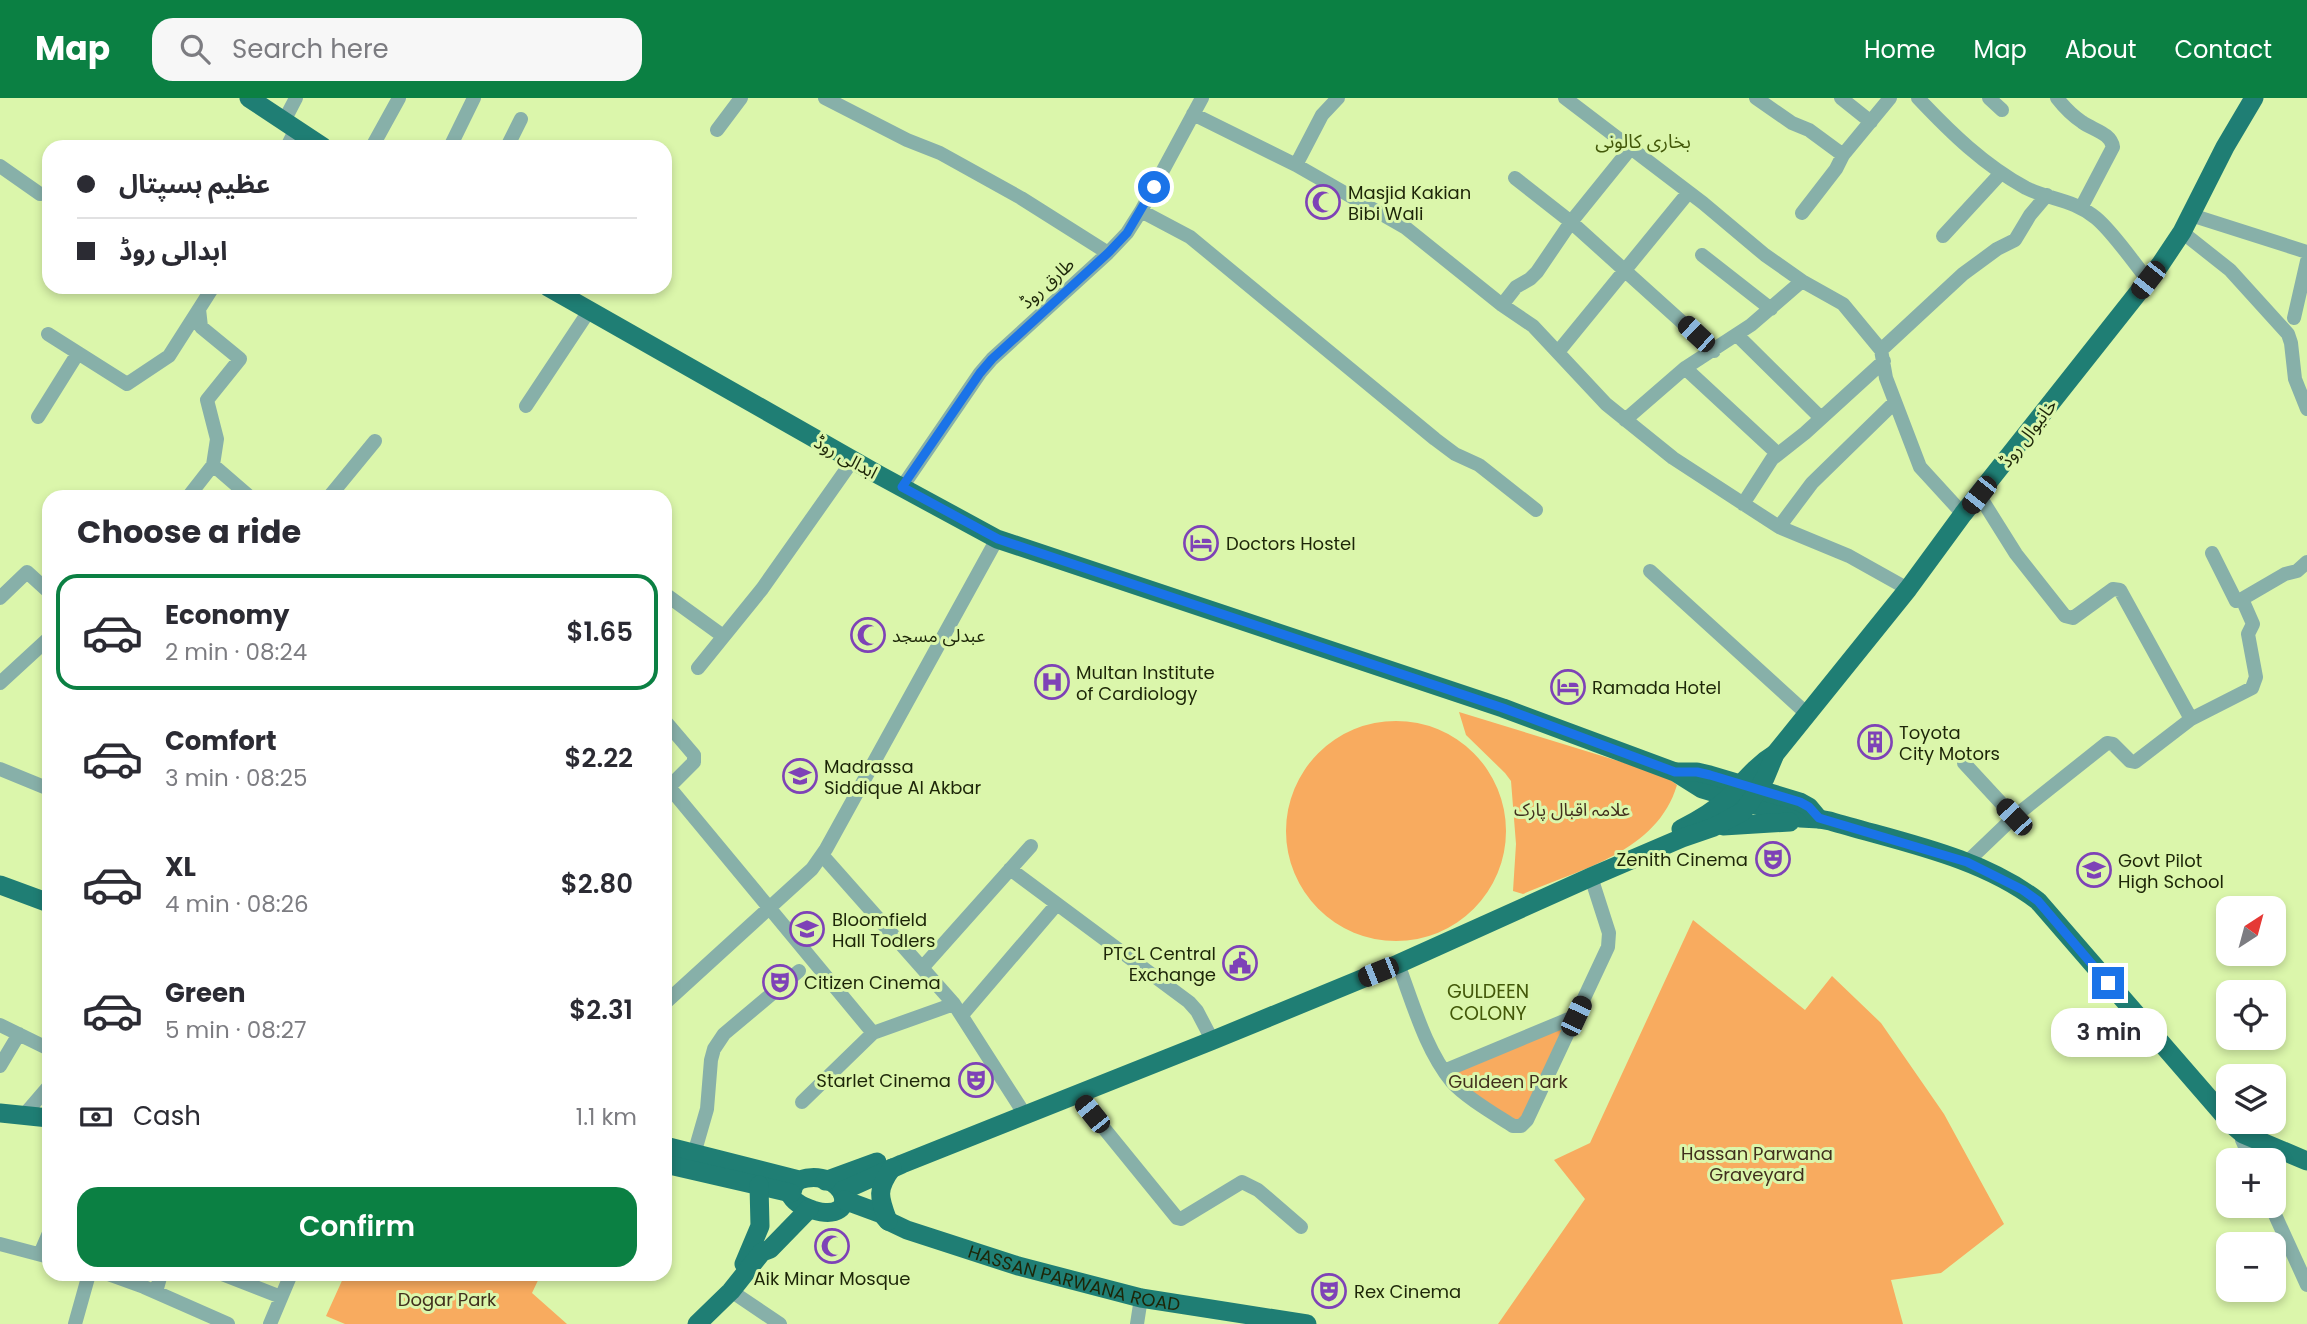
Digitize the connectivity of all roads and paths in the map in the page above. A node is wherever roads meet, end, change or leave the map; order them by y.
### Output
1 (249, 98) edge
2 (296, 98) edge
3 (399, 98) edge
4 (474, 98) edge
5 (741, 98) edge
6 (825, 98) edge
7 (1202, 98) edge
8 (1338, 98) edge
9 (1565, 98) edge
10 (1756, 98) edge
11 (1841, 98) edge
12 (1890, 98) edge
13 (1918, 98) edge
14 (1989, 98) edge
15 (2057, 98) edge
16 (2242, 98) edge
17 (2248, 98) edge
18 (2254, 98) edge
19 (2260, 98) edge
20 (1773, 103) edge
21 (2001, 110) dead end
22 (1194, 114) junction
23 (521, 119) dead end
24 (1871, 122) junction
25 (290, 125) junction
26 (717, 130) dead end
27 (2229, 139) junction
28 (288, 140) edge
29 (312, 140) edge
30 (376, 140) edge
31 (453, 140) edge
32 (511, 140) edge
33 (1630, 149) junction
34 (1843, 155) junction
35 (1296, 165) junction
36 (0, 166) edge
37 (2001, 173) junction
38 (1515, 178) dead end
39 (1688, 193) junction
40 (40, 194) dead end
41 (2047, 195) junction
42 (2081, 208) junction
43 (1141, 211) junction
44 (1802, 213) dead end
45 (1571, 222) junction
46 (2187, 223) junction
47 (1943, 236) dead end
48 (2307, 252) edge
49 (1108, 253) junction
50 (1702, 255) dead end
51 (2307, 261) edge
52 (1625, 270) junction
53 (2148, 280) junction
54 (1802, 281) junction
55 (209, 294) edge
56 (560, 294) edge
57 (1502, 305) junction
58 (200, 309) junction
59 (1771, 309) junction
60 (589, 311) junction
61 (2299, 312) edge
62 (48, 334) dead end
63 (1737, 335) junction
64 (1714, 351) junction
65 (1558, 352) junction
66 (78, 353) junction
67 (1883, 355) junction
68 (1685, 368) junction
69 (1895, 402) junction
70 (526, 406) dead end
71 (2307, 409) edge
72 (38, 417) dead end
73 (1821, 418) junction
74 (1625, 421) junction
75 (375, 441) dead end
76 (1778, 454) junction
77 (853, 460) junction
78 (213, 465) junction
79 (902, 487) junction
80 (193, 490) edge
81 (242, 490) edge
82 (335, 490) edge
83 (1979, 495) junction
84 (1743, 504) junction
85 (1536, 510) dead end
86 (1963, 514) junction
87 (1779, 527) junction
88 (998, 539) junction
89 (2212, 553) dead end
90 (2307, 562) edge
91 (1650, 571) dead end
92 (42, 586) edge
93 (1908, 589) junction
94 (0, 598) edge
95 (672, 599) edge
96 (2242, 600) junction
97 (723, 636) junction
98 (42, 644) edge
99 (698, 668) dead end
100 (0, 683) edge
101 (1806, 713) junction
102 (2191, 719) junction
103 (672, 730) edge
104 (1964, 764) dead end
105 (0, 769) edge
106 (1683, 777) junction
107 (672, 784) edge
108 (42, 786) edge
109 (1744, 794) junction
110 (672, 795) edge
111 (2014, 817) junction
112 (1819, 818) junction
113 (1686, 827) junction
114 (1714, 827) junction
115 (1661, 844) junction
116 (1031, 846) dead end
117 (822, 855) junction
118 (1967, 862) junction
119 (1010, 869) junction
120 (1591, 877) junction
121 (0, 885) edge
122 (42, 900) edge
123 (1057, 904) junction
124 (770, 907) junction
125 (1446, 936) junction
126 (1398, 964) junction
127 (922, 968) junction
128 (799, 971) dead end
129 (672, 997) edge
130 (958, 1009) junction
131 (1576, 1016) junction
132 (0, 1025) edge
133 (1208, 1032) junction
134 (873, 1033) junction
135 (19, 1034) junction
136 (42, 1046) edge
137 (0, 1066) edge
138 (1444, 1071) junction
139 (42, 1094) edge
140 (1076, 1094) junction
141 (802, 1102) dead end
142 (2216, 1105) edge
143 (1020, 1107) junction
144 (0, 1113) edge
145 (24, 1115) junction
146 (42, 1117) edge
147 (2252, 1134) edge
148 (672, 1148) edge
149 (694, 1154) junction
150 (2307, 1161) edge
151 (892, 1162) junction
152 (672, 1166) edge
153 (760, 1185) junction
154 (838, 1195) junction
155 (800, 1197) junction
156 (2276, 1218) edge
157 (888, 1221) junction
158 (1301, 1227) dead end
159 (0, 1244) edge
160 (42, 1254) edge
161 (87, 1281) edge
162 (127, 1281) edge
163 (159, 1281) edge
164 (240, 1281) edge
165 (288, 1281) edge
166 (2307, 1285) edge
167 (734, 1286) junction
168 (156, 1292) junction
169 (281, 1297) junction
170 (1141, 1298) junction
171 (75, 1324) edge
172 (228, 1324) edge
173 (270, 1324) edge
174 (697, 1324) edge
175 (780, 1324) edge
176 (1137, 1324) edge
177 (1307, 1324) edge

1 - 25 main road
2 - 25 street
3 - 30 street
4 - 31 street
5 - 26 street
6 - 49 street
7 - 22 street, طارق روڈ
8 - 35 street
9 - 33 street
10 - 20 street
11 - 24 street
12 - 24 street
13 - 37 street
14 - 21 street
15 - 42 street
16 - 27 main road
17 - 27 main road, خانیوال روڈ
18 - 27 main road, خانیوال روڈ
19 - 27 main road
20 - 34 street
22 - 35 street
22 - 43 street, طارق روڈ
23 - 32 street
24 - 34 street
25 - 28 street
25 - 29 main road
27 - 46 main road, خانیوال روڈ
33 - 39 street
33 - 45 street
34 - 44 street
35 - 57 street
36 - 40 street
37 - 41 street
37 - 47 street
38 - 45 street
39 - 52 street
39 - 54 street
41 - 42 street
41 - 67 street
42 - 53 street
43 - 49 street, طارق روڈ
43 - 85 street
45 - 52 street
45 - 57 street
46 - 48 street
46 - 53 main road, خانیوال روڈ
46 - 71 street
49 - 79 street, طارق روڈ
50 - 59 street
51 - 61 street
52 - 64 street
52 - 65 street
53 - 83 main road, خانیوال روڈ
54 - 59 street
54 - 67 street
55 - 58 street
56 - 60 main road, ابدالی روڈ
57 - 65 street
58 - 66 street
58 - 78 street
59 - 63 street
60 - 70 street
60 - 77 main road, ابدالی روڈ
62 - 66 street
63 - 64 street
63 - 73 street
64 - 68 street
65 - 74 street
66 - 72 street
67 - 69 street
67 - 73 street
68 - 74 street
68 - 76 street
69 - 86 street
69 - 87 street
73 - 76 street
74 - 84 street
75 - 82 street
76 - 84 street
77 - 79 main road, ابدالی روڈ
77 - 97 street
78 - 80 street
78 - 81 street
79 - 88 main road, ابدالی روڈ
83 - 86 main road, خانیوال روڈ
83 - 102 street
84 - 87 street
86 - 93 main road, خانیوال روڈ
87 - 93 street
88 - 106 main road, ابدالی روڈ
88 - 117 street
89 - 96 street
90 - 96 street
91 - 101 street
92 - 94 street
93 - 101 main road, خانیوال روڈ
95 - 97 street
96 - 102 street
97 - 99 street
98 - 100 street
101 - 109 main road, خانیوال روڈ
102 - 111 street
103 - 107 street
104 - 111 street
105 - 108 street
106 - 109 main road, ابدالی روڈ
106 - 113 main road
109 - 112 main road, ابدالی روڈ
109 - 113 main road
109 - 114 main road
110 - 124 street
111 - 118 street
112 - 114 main road
112 - 118 main road
113 - 115 main road
114 - 115 main road
115 - 120 main road
115 - 125 main road
116 - 119 street
117 - 124 street
117 - 127 street
118 - 142 main road
119 - 123 street
119 - 127 street
120 - 125 main road
120 - 131 street
121 - 122 main road
123 - 130 street
123 - 133 street
124 - 129 street
124 - 134 street
125 - 126 main road
125 - 133 main road
126 - 138 street
126 - 140 main road
127 - 130 street
128 - 149 street
130 - 134 street
130 - 143 street
131 - 138 street
131 - 138 street
132 - 135 street
133 - 143 main road
134 - 141 street
135 - 136 street
135 - 137 street
139 - 145 street
140 - 151 main road
140 - 158 street
143 - 151 main road
144 - 145 main road
145 - 146 main road
147 - 150 main road
148 - 149 main road
149 - 155 main road
151 - 154 main road
151 - 157 main road
152 - 153 main road
153 - 155 main road
153 - 167 main road
154 - 155 main road
154 - 155 main road
154 - 157 main road, HASSAN PARWANA ROAD
155 - 167 main road
156 - 166 street
157 - 170 main road, HASSAN PARWANA ROAD
159 - 160 street
161 - 171 street
162 - 168 street
163 - 168 street
164 - 169 street
165 - 169 street
167 - 174 main road
167 - 175 street
168 - 172 street
169 - 173 street
170 - 176 street
170 - 177 main road, HASSAN PARWANA ROAD

